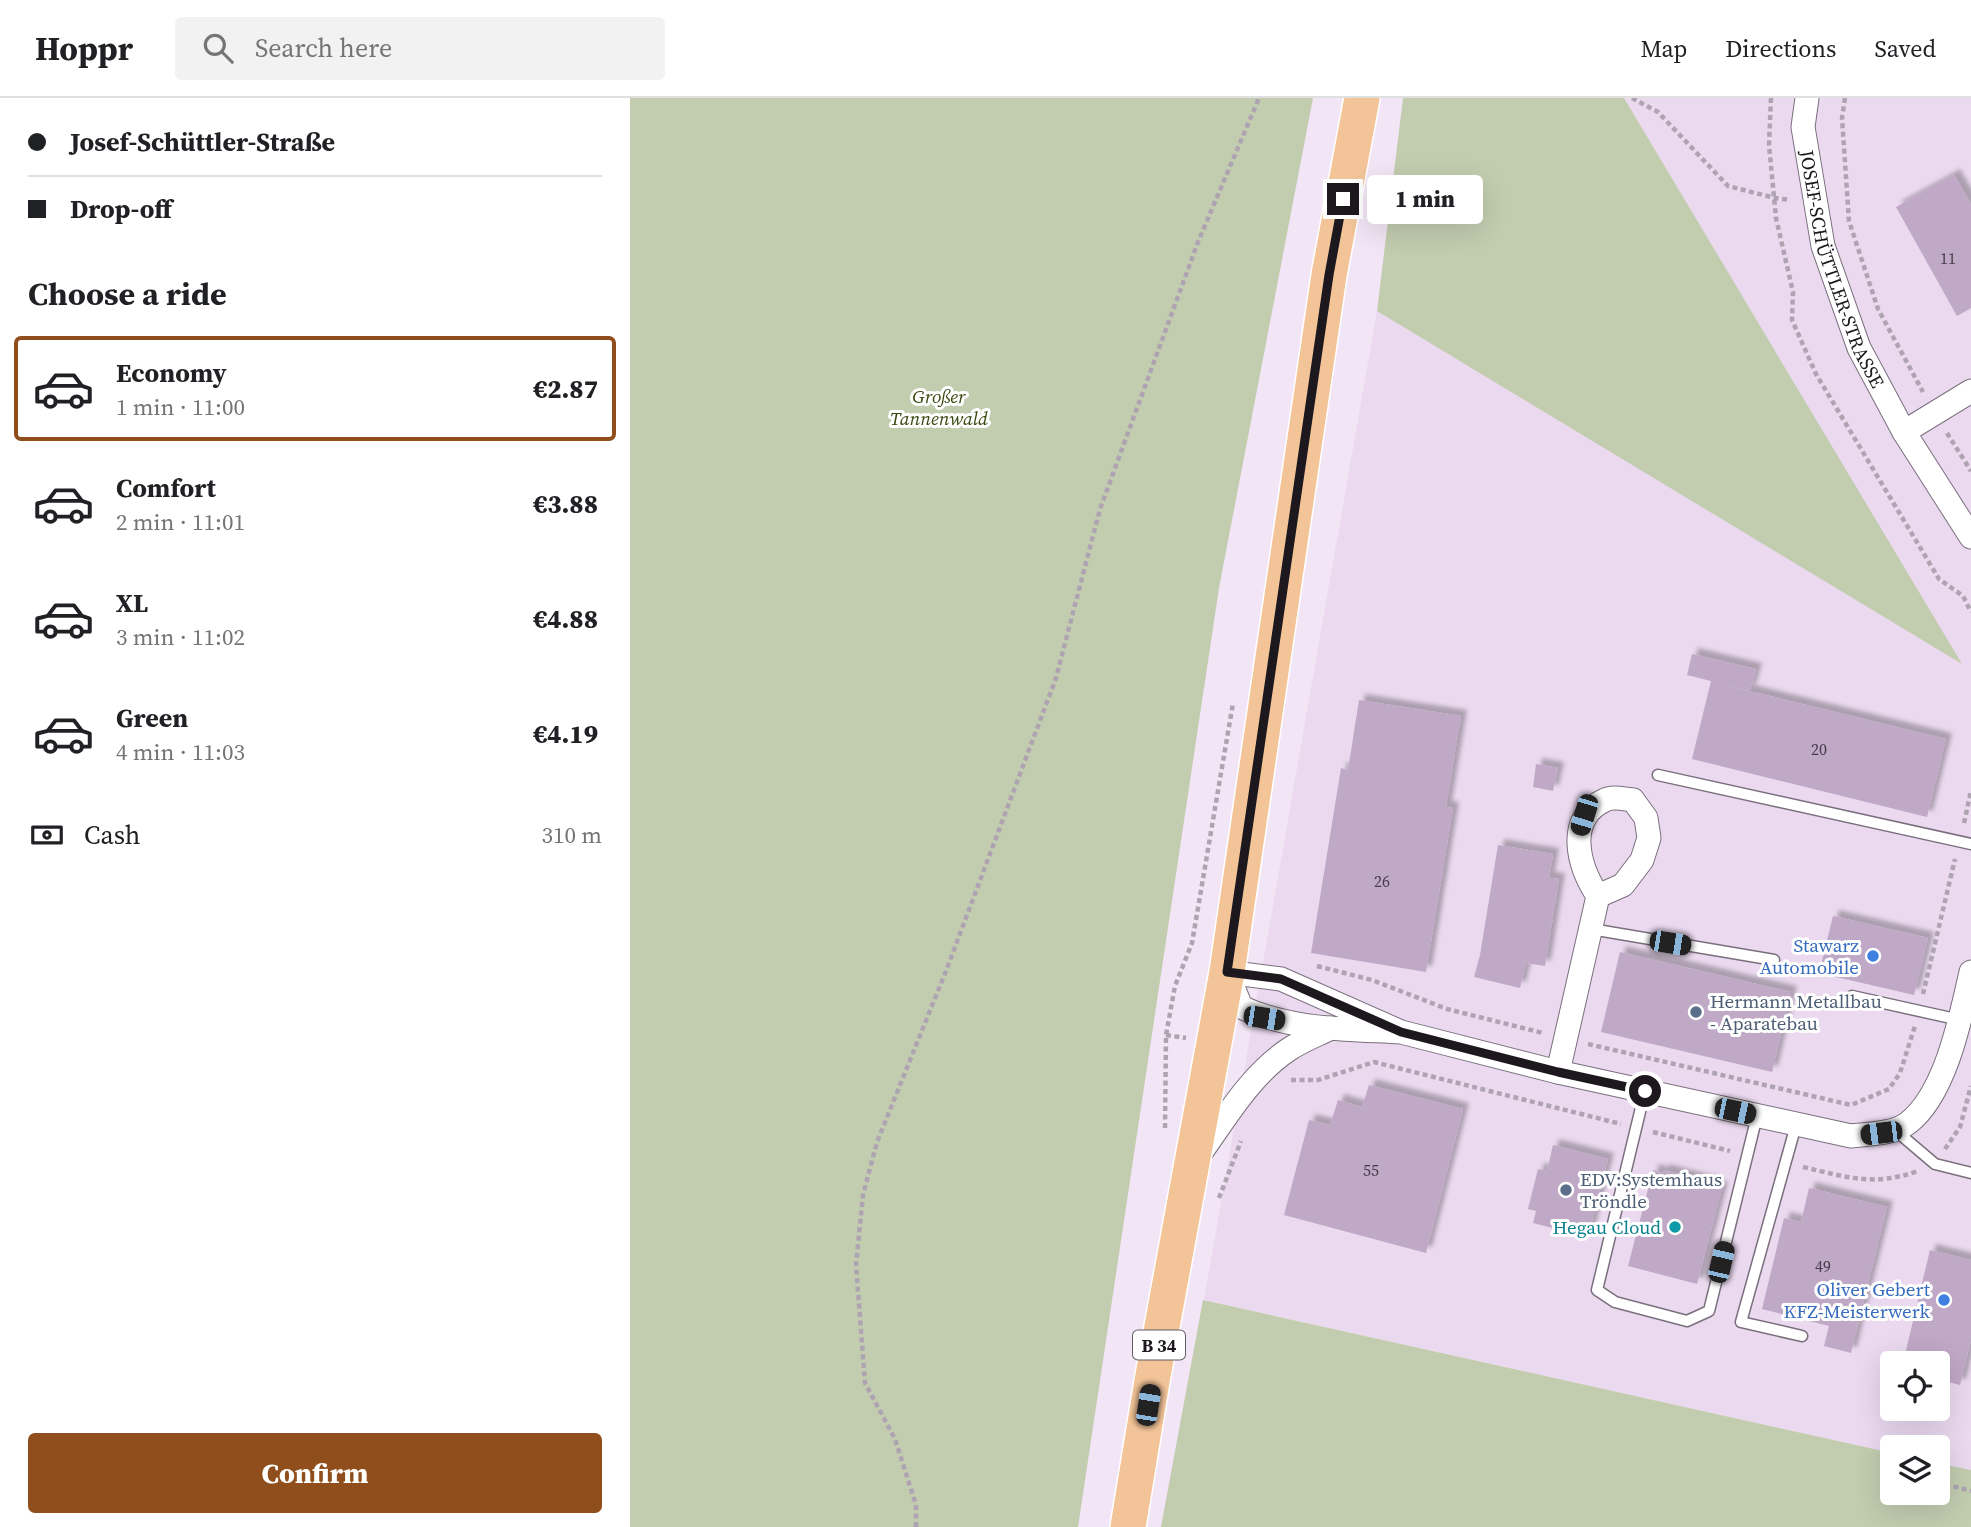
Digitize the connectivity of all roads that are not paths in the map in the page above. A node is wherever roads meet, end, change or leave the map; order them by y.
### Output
1 (1362, 98) edge
2 (1807, 98) edge
3 (1971, 391) edge
4 (1904, 432) junction
5 (1971, 537) edge
6 (1658, 775) dead end
7 (1971, 844) edge
8 (1598, 896) dead end
9 (1591, 929) junction
10 (1774, 960) dead end
11 (1227, 972) junction
12 (1971, 972) edge
13 (1852, 996) dead end
14 (1960, 1020) junction
15 (1331, 1028) junction
16 (1401, 1032) junction
17 (1558, 1072) junction
18 (1645, 1091) junction
19 (1757, 1116) junction
20 (1796, 1125) junction
21 (1892, 1129) junction
22 (1193, 1164) junction
23 (1971, 1173) edge
24 (1802, 1336) dead end
25 (1128, 1527) edge

1 - 11 main road, B 34
2 - 4 street, JOSEF-SCHÜTTLER-STRASSE
3 - 4 street
4 - 5 street, JOSEF-SCHÜTTLER-STRASSE
6 - 7 lane
8 - 9 street
9 - 10 lane
9 - 17 street
11 - 15 street
11 - 16 street
11 - 22 main road, B 34
12 - 14 street
13 - 14 lane
14 - 21 street
15 - 16 street
15 - 22 street
16 - 17 street
17 - 18 street
18 - 19 street
18 - 19 lane
19 - 20 street
20 - 21 street
20 - 24 lane
21 - 23 lane
22 - 25 main road, B 34

